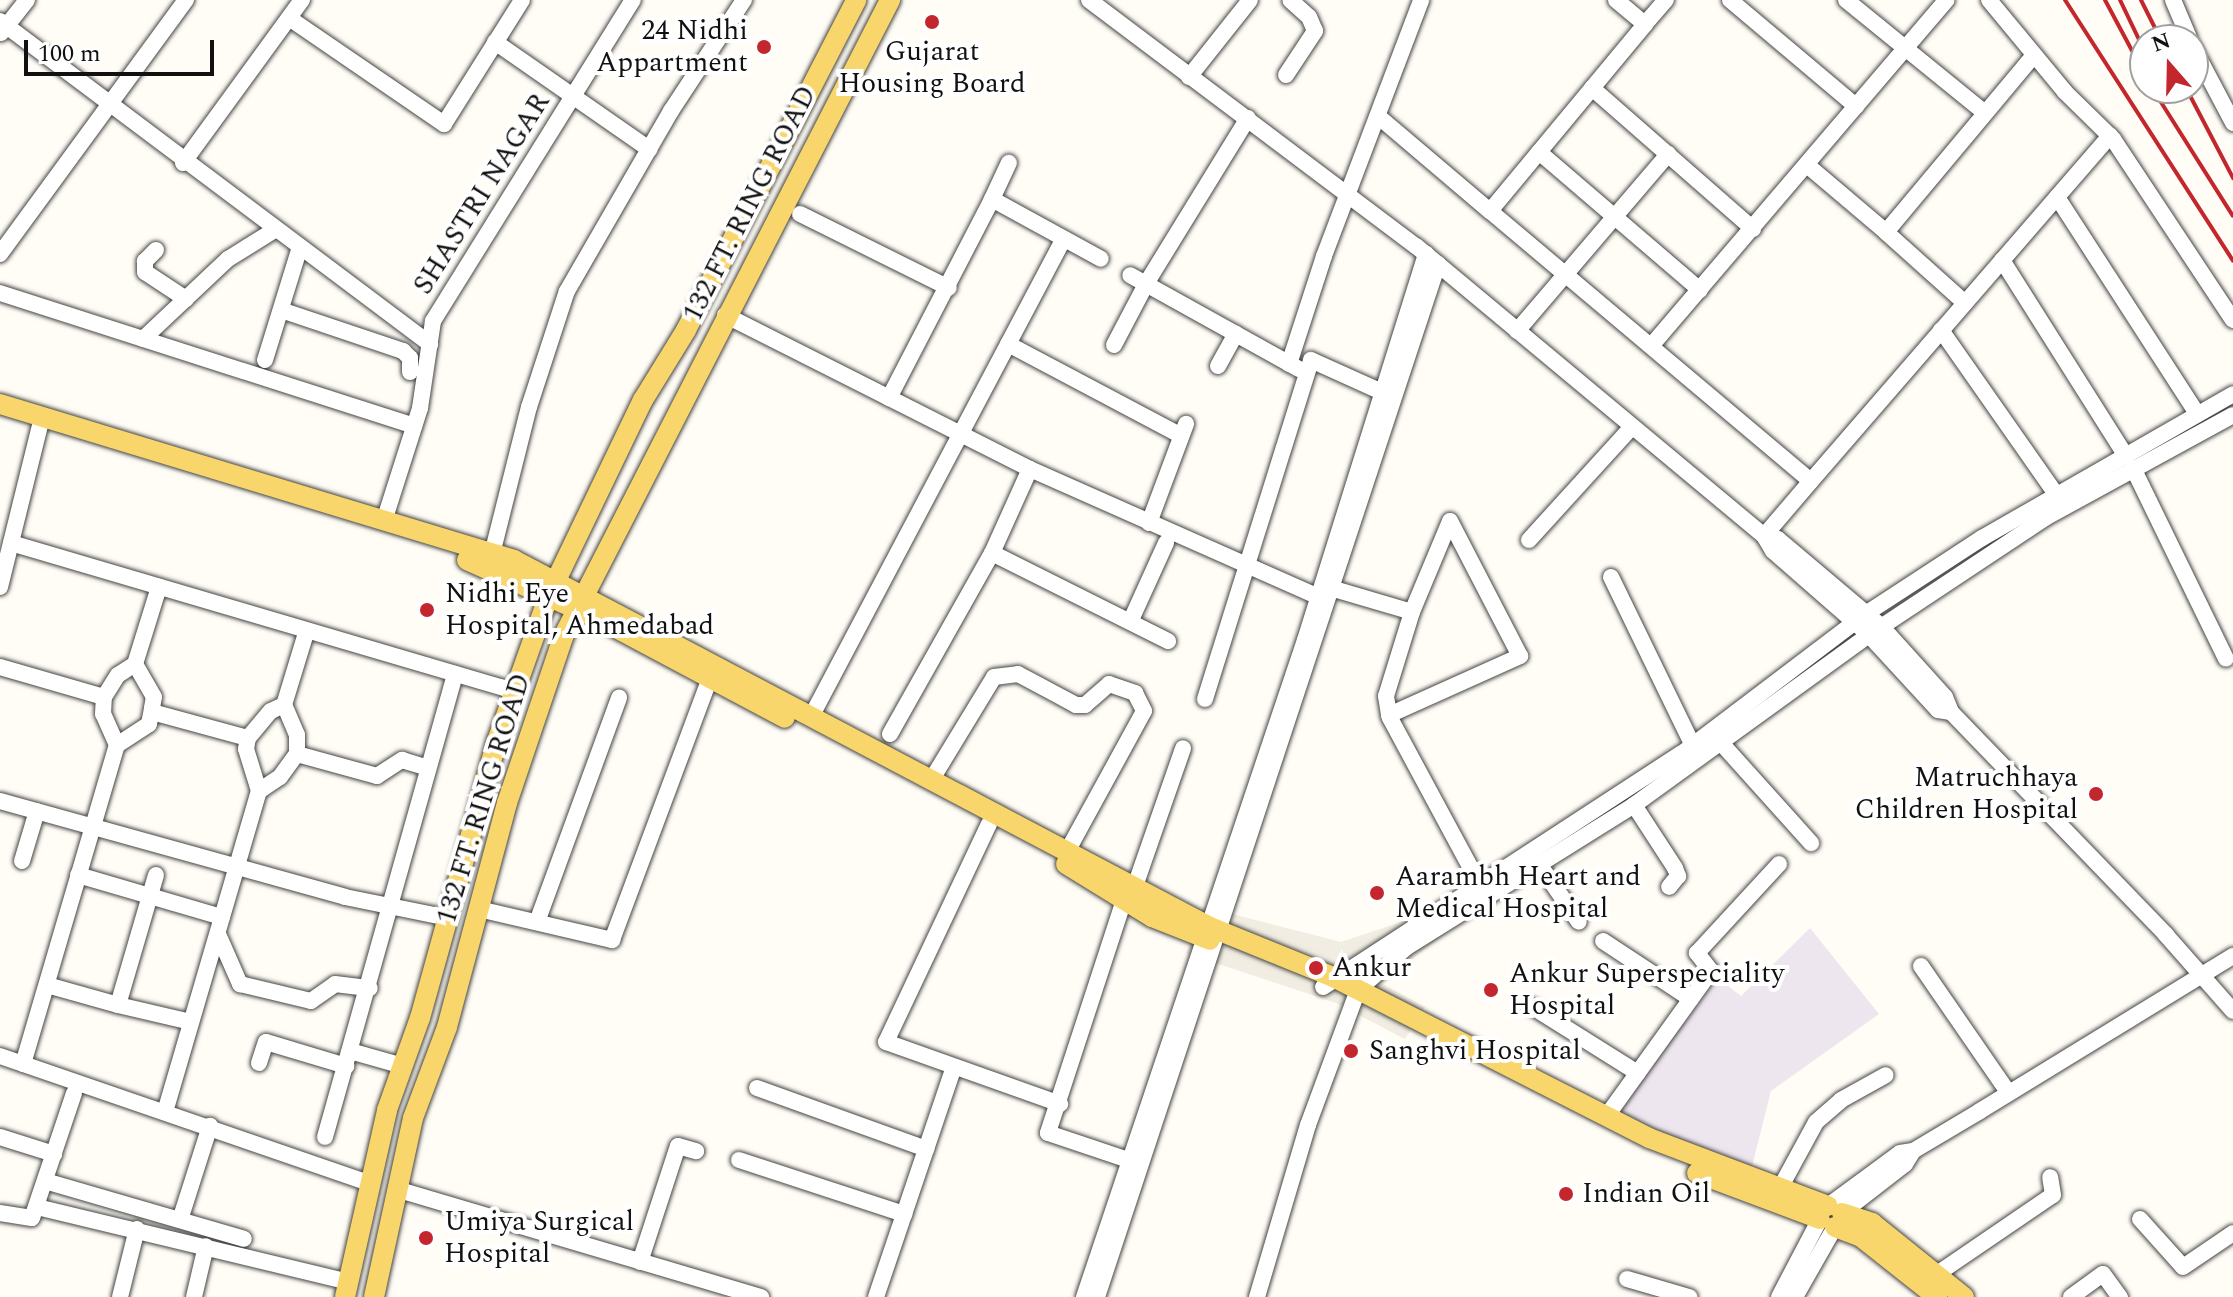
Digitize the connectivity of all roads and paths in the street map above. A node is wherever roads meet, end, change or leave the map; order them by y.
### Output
1 (27, 0) edge
2 (186, 0) edge
3 (302, 0) edge
4 (522, 0) edge
5 (633, 0) edge
6 (744, 0) edge
7 (856, 0) edge
8 (890, 0) edge
9 (1089, 0) edge
10 (1250, 0) edge
11 (1290, 0) edge
12 (1421, 0) edge
13 (1616, 0) edge
14 (1666, 0) edge
15 (1730, 0) edge
16 (1846, 0) edge
17 (1947, 0) edge
18 (1989, 0) edge
19 (2173, 0) edge
20 (289, 18) junction
21 (1645, 24) junction
22 (2183, 24) edge
23 (2, 27) edge
24 (495, 42) junction
25 (1905, 49) junction
26 (2034, 55) junction
27 (1286, 75) dead end
28 (1189, 77) junction
29 (2209, 77) edge
30 (1592, 88) junction
31 (574, 95) junction
32 (1856, 106) junction
33 (110, 108) junction
34 (1985, 113) junction
35 (1379, 117) junction
36 (1248, 118) junction
37 (2233, 123) edge
38 (2110, 136) junction
39 (649, 149) junction
40 (1539, 152) junction
41 (1668, 154) junction
42 (183, 163) junction
43 (1009, 163) dead end
44 (1807, 165) junction
45 (1350, 194) junction
46 (2057, 197) junction
47 (992, 199) junction
48 (1490, 211) junction
49 (800, 214) dead end
50 (1614, 216) junction
51 (1753, 229) junction
52 (273, 231) junction
53 (1886, 232) junction
54 (1063, 240) junction
55 (156, 250) dead end
56 (299, 250) junction
57 (0, 254) edge
58 (1101, 259) dead end
59 (1432, 259) junction
60 (2002, 260) junction
61 (1130, 275) dead end
62 (1567, 275) junction
63 (1146, 284) junction
64 (949, 288) junction
65 (1700, 290) junction
66 (0, 293) edge
67 (186, 299) junction
68 (1965, 303) junction
69 (281, 310) junction
70 (725, 315) junction
71 (2233, 320) edge
72 (1941, 330) junction
73 (1517, 331) junction
74 (1236, 334) junction
75 (143, 339) junction
76 (430, 344) junction
77 (1008, 344) junction
78 (1114, 345) dead end
79 (1651, 346) junction
80 (265, 360) dead end
81 (1289, 364) junction
82 (1218, 366) dead end
83 (410, 372) dead end
84 (1307, 374) junction
85 (1382, 392) junction
86 (2233, 394) edge
87 (889, 398) junction
88 (0, 404) edge
89 (2197, 413) junction
90 (2233, 415) edge
91 (0, 416) edge
92 (41, 423) junction
93 (414, 426) junction
94 (1632, 427) junction
95 (960, 433) junction
96 (2124, 453) junction
97 (2133, 468) junction
98 (1030, 469) junction
99 (1811, 481) junction
100 (2055, 493) junction
101 (384, 521) junction
102 (1149, 523) junction
103 (1764, 536) junction
104 (1529, 540) dead end
105 (11, 543) junction
106 (1166, 543) dead end
107 (992, 553) junction
108 (492, 554) junction
109 (1248, 568) junction
110 (1611, 577) dead end
111 (0, 587) edge
112 (159, 587) junction
113 (552, 588) junction
114 (1327, 596) junction
115 (580, 601) junction
116 (1412, 612) junction
117 (1861, 618) junction
118 (1131, 620) junction
119 (307, 630) junction
120 (1875, 631) junction
121 (1168, 641) dead end
122 (2226, 659) dead end
123 (135, 664) junction
124 (0, 667) edge
125 (455, 674) junction
126 (710, 678) junction
127 (514, 691) junction
128 (104, 697) junction
129 (619, 698) dead end
130 (1205, 699) dead end
131 (284, 705) junction
132 (152, 712) junction
133 (1389, 715) junction
134 (811, 717) junction
135 (890, 734) dead end
136 (248, 738) junction
137 (1692, 744) junction
138 (117, 745) junction
139 (1723, 745) junction
140 (1183, 748) dead end
141 (297, 754) junction
142 (428, 768) junction
143 (932, 779) junction
144 (259, 791) junction
145 (0, 801) edge
146 (1634, 805) junction
147 (37, 811) junction
148 (989, 824) junction
149 (94, 827) junction
150 (1811, 843) dead end
151 (1068, 850) junction
152 (22, 861) dead end
153 (1539, 864) junction
154 (1779, 864) dead end
155 (236, 866) junction
156 (78, 875) junction
157 (156, 875) dead end
158 (1479, 883) junction
159 (1669, 887) dead end
160 (150, 894) junction
161 (1129, 895) junction
162 (393, 907) junction
163 (479, 909) junction
164 (448, 918) junction
165 (537, 922) junction
166 (1579, 922) dead end
167 (219, 925) junction
168 (1214, 935) junction
169 (1603, 941) dead end
170 (2233, 956) edge
171 (1921, 966) dead end
172 (2201, 974) junction
173 (1328, 982) junction
174 (47, 985) junction
175 (370, 988) junction
176 (1355, 996) junction
177 (1691, 999) junction
178 (118, 1005) junction
179 (1531, 1006) dead end
180 (2233, 1011) edge
181 (191, 1022) junction
182 (0, 1056) edge
183 (348, 1059) junction
184 (259, 1063) dead end
185 (23, 1064) junction
186 (403, 1066) junction
187 (953, 1070) junction
188 (1638, 1073) junction
189 (1886, 1075) dead end
190 (757, 1088) dead end
191 (2008, 1092) junction
192 (74, 1093) dead end
193 (1060, 1104) junction
194 (165, 1112) junction
195 (1606, 1117) junction
196 (210, 1126) junction
197 (0, 1137) edge
198 (325, 1137) dead end
199 (926, 1149) junction
200 (696, 1151) dead end
201 (54, 1154) junction
202 (739, 1160) dead end
203 (1128, 1160) junction
204 (2050, 1177) dead end
205 (45, 1181) junction
206 (369, 1183) junction
207 (396, 1189) junction
208 (1779, 1190) junction
209 (37, 1207) junction
210 (0, 1213) edge
211 (904, 1214) junction
212 (1831, 1216) junction
213 (2140, 1219) dead end
214 (180, 1220) junction
215 (137, 1229) junction
216 (2233, 1233) edge
217 (244, 1239) dead end
218 (206, 1246) junction
219 (640, 1262) junction
220 (1937, 1274) junction
221 (1627, 1279) dead end
222 (347, 1289) edge
223 (1686, 1296) edge
224 (120, 1297) edge
225 (194, 1297) edge
226 (374, 1297) edge
227 (761, 1297) edge
228 (876, 1297) edge
229 (1084, 1297) edge
230 (1097, 1297) edge
231 (1257, 1297) edge
232 (1779, 1297) edge
233 (1795, 1297) edge
234 (1937, 1297) edge
235 (1964, 1297) edge
236 (2071, 1297) edge
237 (2120, 1297) edge

1 - 23 street
2 - 33 street
3 - 20 street
4 - 24 street
5 - 31 street, SHASTRI NAGAR
6 - 39 street
7 - 113 main road, 132 FT. RING ROAD
8 - 70 main road, 132 FT. RING ROAD
9 - 28 street
10 - 28 street
11 - 27 street
12 - 35 street
13 - 21 street
14 - 21 street
15 - 32 street
16 - 25 street
17 - 25 street
18 - 26 street
19 - 22 street
20 - 24 street
20 - 42 street
21 - 30 street
23 - 33 street
24 - 31 street
25 - 32 street
25 - 34 street
26 - 34 street
26 - 38 street
28 - 36 street
29 - 37 street
30 - 40 street
30 - 41 street
31 - 39 street
31 - 76 street, SHASTRI NAGAR
32 - 44 street
33 - 42 street
33 - 57 street
34 - 53 street
35 - 45 street
35 - 48 street
36 - 45 street
36 - 63 street
38 - 46 street
38 - 71 street
39 - 108 street
40 - 48 street
40 - 50 street
41 - 50 street
41 - 51 street
42 - 52 street
43 - 47 street
44 - 51 street
44 - 53 street
45 - 59 street
45 - 81 street
46 - 60 street
46 - 89 street
47 - 54 street
47 - 64 street
48 - 62 street
49 - 64 street
50 - 62 street
50 - 65 street
51 - 65 street
52 - 56 street
52 - 67 street
53 - 68 street
54 - 58 street
54 - 77 street
55 - 67 street
56 - 69 street
56 - 76 street
59 - 73 street
59 - 85 street
59 - 114 street
60 - 68 street
60 - 96 street
61 - 63 street
62 - 73 street
62 - 79 street
63 - 74 street
63 - 78 street
64 - 87 street
65 - 79 street
66 - 75 street
67 - 75 street
68 - 72 street
69 - 80 street
69 - 83 street
70 - 87 street
70 - 115 main road, 132 FT. RING ROAD
72 - 99 street
72 - 100 street
73 - 94 street
74 - 81 street
74 - 82 street
75 - 93 street
76 - 93 street, SHASTRI NAGAR
77 - 95 street
77 - 102 street
79 - 99 street
81 - 84 street
84 - 85 street
84 - 109 street
85 - 114 street
86 - 89 street
87 - 95 street
88 - 92 main road
89 - 96 street
90 - 97 street
91 - 92 main road
92 - 101 main road
92 - 105 street
92 - 113 main road
93 - 101 street, SHASTRI NAGAR
94 - 103 street
94 - 104 street
95 - 98 street
95 - 134 street
96 - 100 street
97 - 120 street
97 - 122 street
98 - 102 street
98 - 107 street
99 - 103 street
100 - 117 street
101 - 108 main road
102 - 109 street
103 - 117 street
105 - 111 street
105 - 112 street
106 - 118 street
107 - 118 street
107 - 135 street
108 - 113 main road
109 - 114 street
109 - 130 street
110 - 137 street
112 - 119 street
112 - 123 street
113 - 115 main road
113 - 127 main road, 132 FT. RING ROAD
114 - 116 street
114 - 168 street
115 - 126 main road
115 - 134 main road
115 - 163 main road, 132 FT. RING ROAD
116 - 133 street
116 - 133 street
117 - 120 street
117 - 137 street
118 - 121 street
119 - 125 street
119 - 131 street
120 - 139 street
120 - 172 street
123 - 128 street
123 - 132 street
124 - 128 street
125 - 127 street
125 - 142 street
126 - 148 main road
126 - 165 street
127 - 164 main road, 132 FT. RING ROAD
128 - 138 street
129 - 165 street
131 - 136 street
131 - 141 street
132 - 136 street
132 - 138 street
133 - 158 street
134 - 143 main road
136 - 144 street
137 - 158 street
138 - 149 street
139 - 146 street
139 - 150 street
140 - 161 street
141 - 142 street
141 - 144 street
142 - 162 street
143 - 151 main road
143 - 151 street
144 - 155 street
145 - 147 street
146 - 153 street
146 - 159 street
147 - 149 street
147 - 152 street
148 - 161 main road
148 - 187 street
149 - 155 street
149 - 156 street
151 - 161 main road
153 - 166 street
153 - 176 street
154 - 177 street
155 - 162 street
155 - 167 street
156 - 160 street
156 - 174 street
157 - 160 street
158 - 173 street
160 - 167 street
160 - 178 street
161 - 168 main road
161 - 193 street
162 - 164 street
162 - 175 street
163 - 165 street
163 - 207 main road, 132 FT. RING ROAD
164 - 186 main road, 132 FT. RING ROAD
167 - 175 street
167 - 181 street
168 - 173 main road
168 - 203 street
168 - 230 street
169 - 177 street
170 - 172 street
171 - 191 street
172 - 180 street
172 - 191 street
173 - 176 main road
174 - 178 street
174 - 185 street
175 - 183 street
176 - 195 main road
176 - 212 main road
176 - 231 street
177 - 188 street
178 - 181 street
179 - 188 street
181 - 194 street
182 - 185 street
183 - 184 street
183 - 186 street
183 - 198 street
185 - 194 street
186 - 206 main road, 132 FT. RING ROAD
187 - 193 street
187 - 199 street
188 - 195 street
189 - 208 street
190 - 199 street
191 - 212 street
192 - 201 street
193 - 203 street
194 - 196 street
195 - 208 main road
196 - 206 street
196 - 214 street
197 - 201 street
199 - 211 street
200 - 219 street
201 - 205 street
202 - 211 street
203 - 229 street
204 - 220 street
205 - 209 street
205 - 214 street
206 - 222 main road, 132 FT. RING ROAD
207 - 219 street
207 - 226 main road, 132 FT. RING ROAD
208 - 212 main road
209 - 210 street
209 - 215 street
211 - 228 street
212 - 220 main road
212 - 232 street
212 - 233 street
212 - 234 main road
213 - 216 street
214 - 217 street
215 - 218 street
215 - 224 street
218 - 222 street
218 - 225 street
219 - 227 street
220 - 235 main road
221 - 223 street
236 - 237 street

